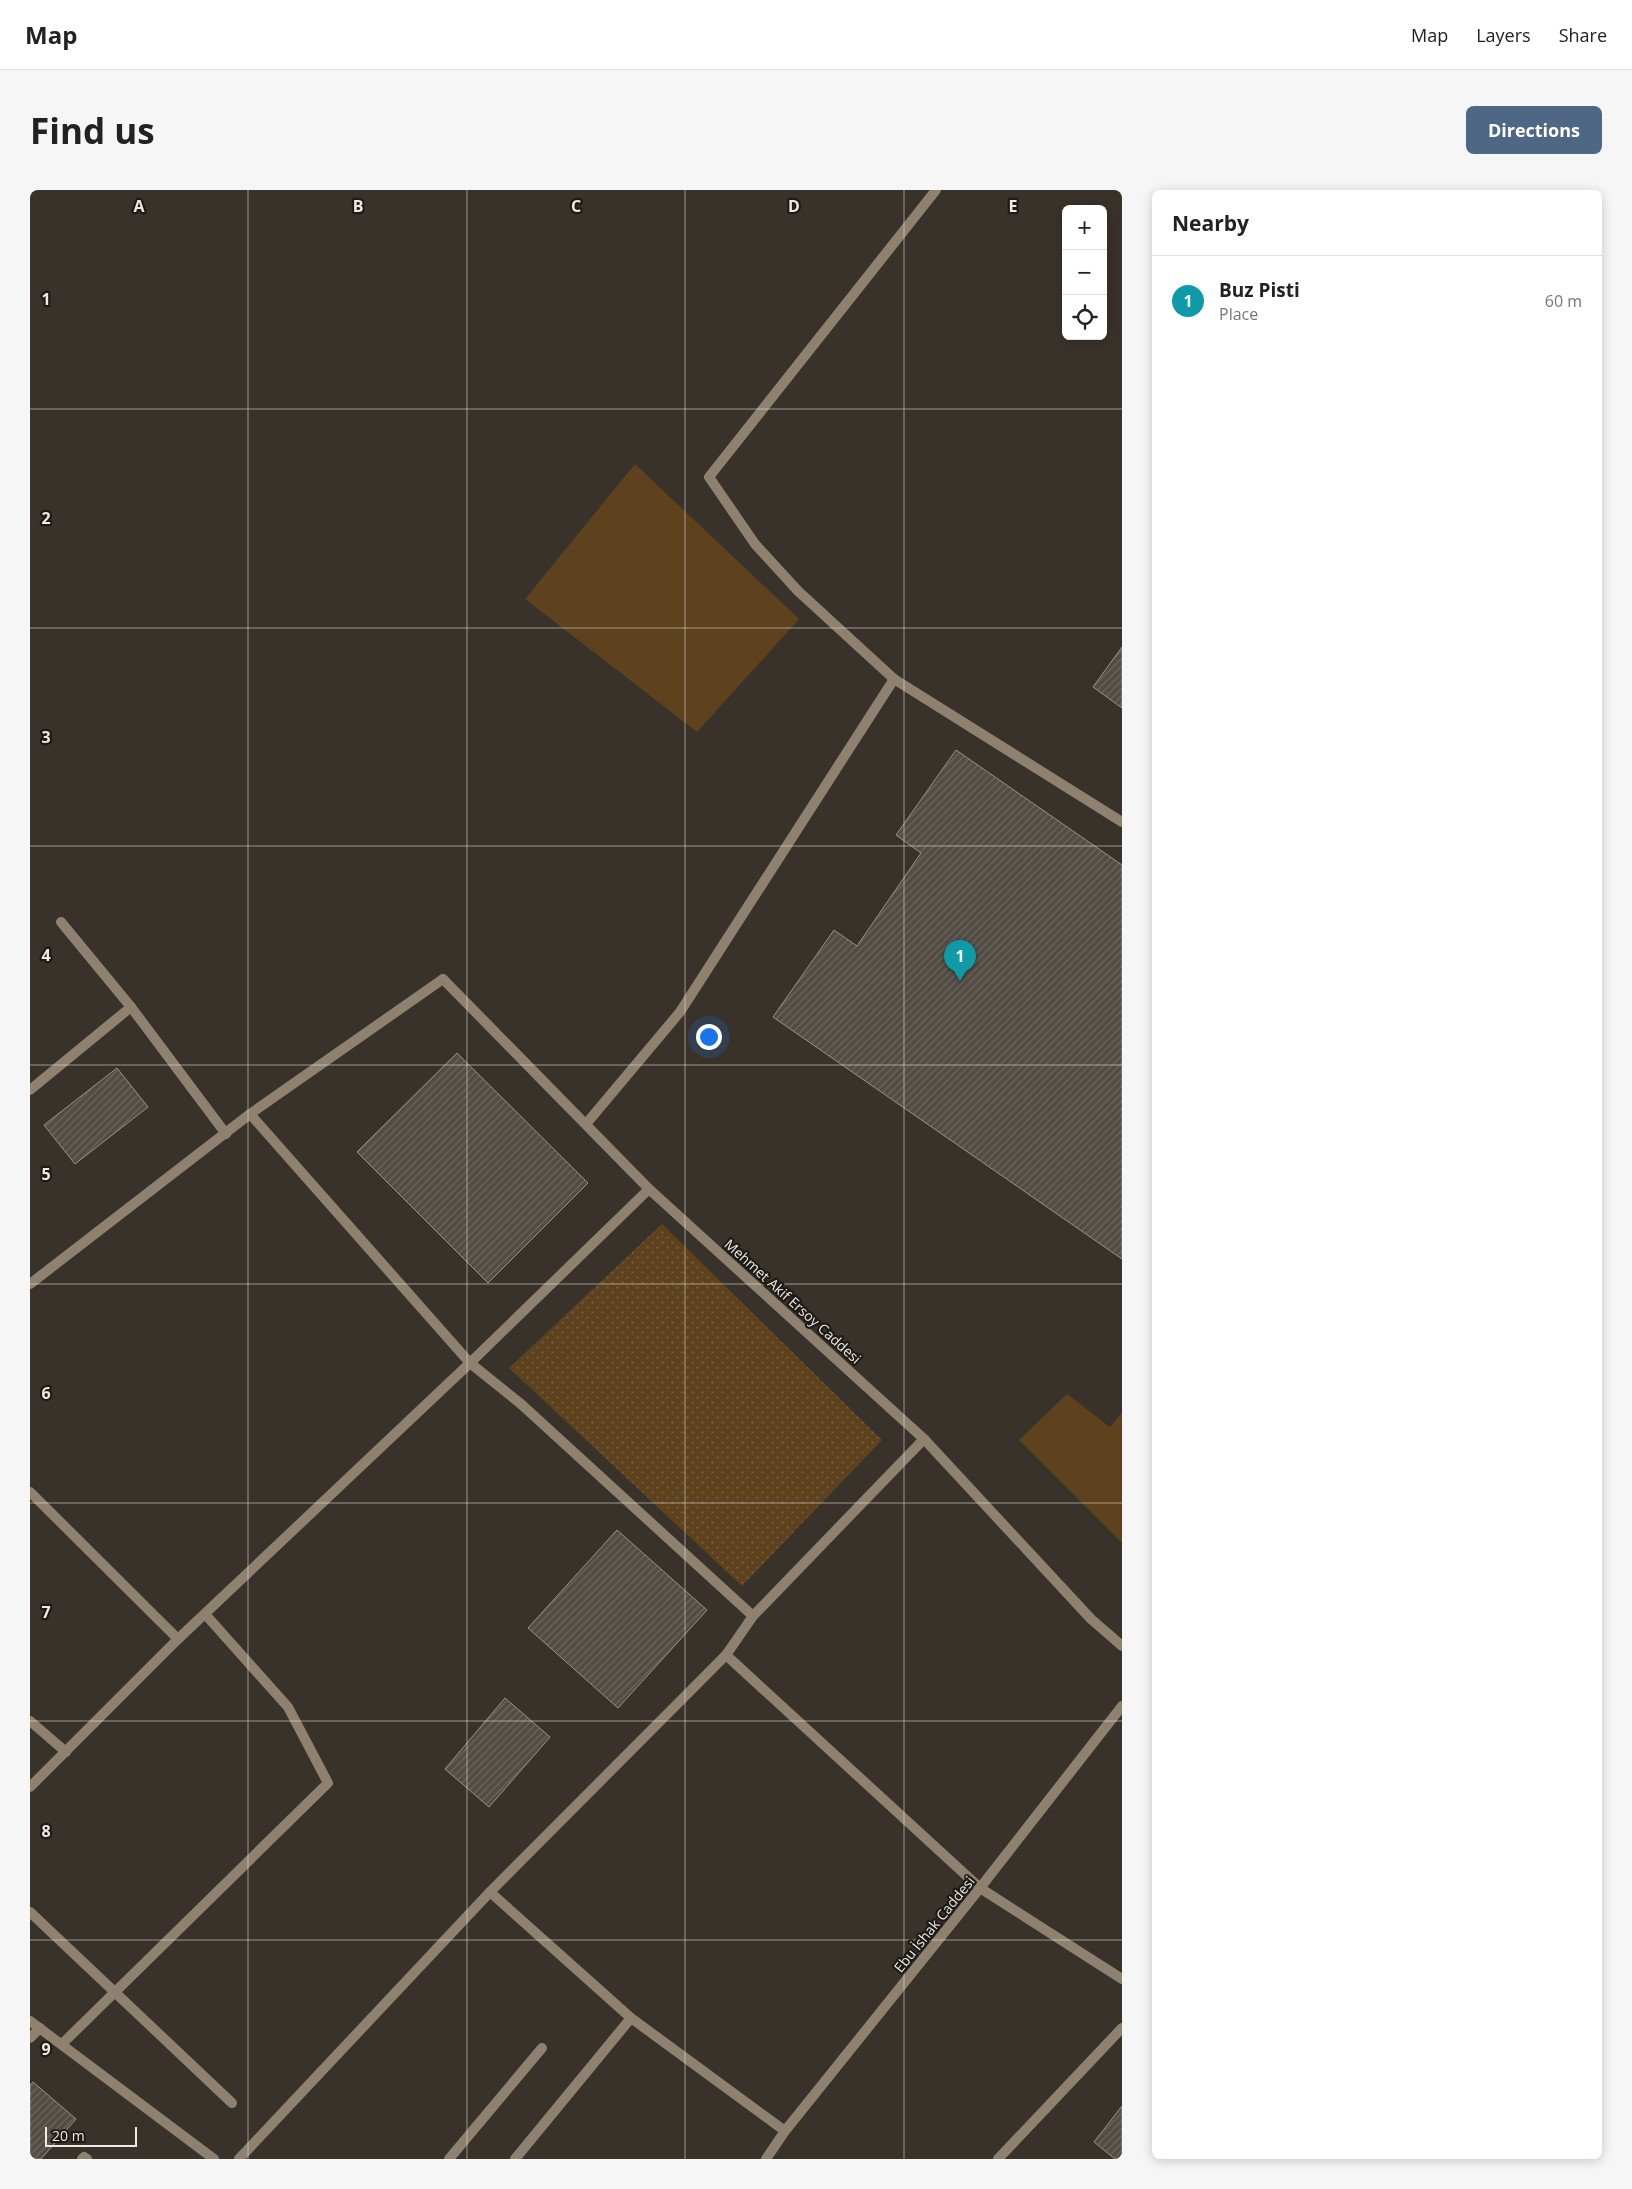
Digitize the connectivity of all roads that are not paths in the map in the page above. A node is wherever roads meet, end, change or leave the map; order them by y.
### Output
1 (936, 190) edge
2 (894, 679) junction
3 (1122, 822) edge
4 (61, 922) dead end
5 (131, 1007) junction
6 (30, 1090) edge
7 (250, 1114) junction
8 (586, 1124) junction
9 (226, 1134) junction
10 (649, 1189) junction
11 (30, 1284) edge
12 (470, 1363) junction
13 (924, 1439) junction
14 (30, 1492) edge
15 (205, 1614) junction
16 (753, 1616) junction
17 (178, 1639) junction
18 (1122, 1646) edge
19 (726, 1655) junction
20 (1122, 1706) edge
21 (30, 1721) edge
22 (66, 1752) junction
23 (30, 1787) edge
24 (980, 1888) junction
25 (490, 1892) junction
26 (30, 1912) edge
27 (1122, 1980) edge
28 (115, 1992) junction
29 (631, 2018) junction
30 (30, 2021) edge
31 (40, 2028) junction
32 (1122, 2028) edge
33 (30, 2038) edge
34 (62, 2044) junction
35 (542, 2048) dead end
36 (232, 2103) dead end
37 (786, 2131) junction
38 (82, 2159) edge
39 (87, 2159) edge
40 (214, 2159) edge
41 (239, 2159) edge
42 (449, 2159) edge
43 (515, 2159) edge
44 (766, 2159) edge
45 (998, 2159) edge

1 - 2 street
2 - 3 street
2 - 8 street
4 - 5 street
5 - 6 street
5 - 9 street
7 - 8 street, Mehmet Akif Ersoy Caddesi
7 - 9 street
7 - 12 street
8 - 10 street, Mehmet Akif Ersoy Caddesi
9 - 11 street
10 - 12 street
10 - 13 street, Mehmet Akif Ersoy Caddesi
12 - 15 street
12 - 16 street
13 - 16 street
13 - 18 street, Mehmet Akif Ersoy Caddesi
14 - 17 street
15 - 17 street
15 - 28 street
16 - 19 street
17 - 22 street
19 - 24 street
19 - 25 street
20 - 24 street, Ebu İshak Caddesi
21 - 22 street
22 - 23 street
24 - 27 street
24 - 37 street, Ebu İshak Caddesi
25 - 29 street
25 - 41 street
26 - 28 street
28 - 34 street
28 - 36 street
29 - 37 street
29 - 43 street
30 - 31 street
31 - 33 street
31 - 34 street
32 - 45 street
34 - 40 street
35 - 42 street
37 - 44 street, Ebu İshak Caddesi
38 - 39 street

